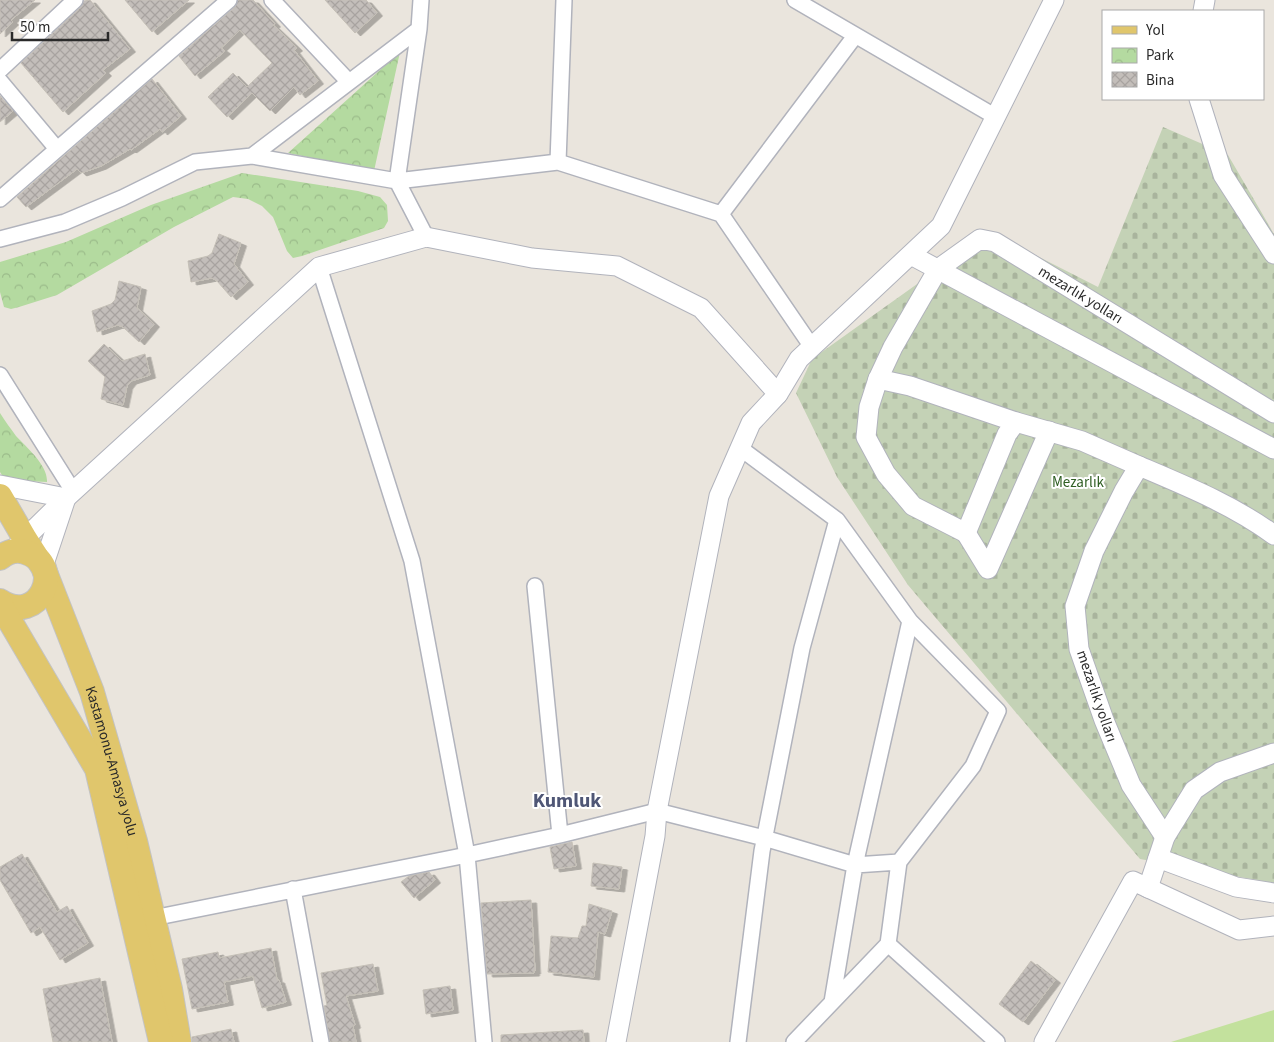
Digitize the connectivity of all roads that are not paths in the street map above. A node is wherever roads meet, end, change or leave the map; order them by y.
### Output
1 (75, 0) edge
2 (229, 0) edge
3 (272, 0) edge
4 (421, 0) edge
5 (564, 0) edge
6 (795, 0) edge
7 (1054, 0) edge
8 (419, 29) junction
9 (855, 36) junction
10 (0, 70) edge
11 (0, 81) edge
12 (349, 82) junction
13 (1199, 100) edge
14 (996, 117) junction
15 (57, 149) junction
16 (252, 156) junction
17 (558, 162) junction
18 (397, 181) junction
19 (0, 199) edge
20 (721, 214) junction
21 (426, 237) junction
22 (0, 239) edge
23 (1274, 254) edge
24 (911, 255) junction
25 (319, 267) junction
26 (938, 269) junction
27 (805, 353) junction
28 (0, 374) edge
29 (878, 379) junction
30 (778, 394) junction
31 (1274, 413) edge
32 (1016, 422) junction
33 (1049, 431) junction
34 (740, 448) junction
35 (1274, 450) edge
36 (1139, 466) junction
37 (0, 485) edge
38 (70, 495) junction
39 (0, 496) edge
40 (837, 520) junction
41 (966, 533) junction
42 (1274, 535) edge
43 (12, 549) edge
44 (44, 567) junction
45 (534, 586) dead end
46 (0, 603) edge
47 (910, 621) junction
48 (1274, 753) edge
49 (657, 810) junction
50 (560, 835) junction
51 (764, 838) junction
52 (1165, 838) junction
53 (468, 855) junction
54 (1158, 858) junction
55 (899, 862) junction
56 (855, 865) junction
57 (1148, 888) junction
58 (293, 889) junction
59 (1274, 894) edge
60 (153, 918) junction
61 (1274, 926) edge
62 (888, 944) junction
63 (832, 1002) junction
64 (161, 1042) edge
65 (179, 1042) edge
66 (321, 1042) edge
67 (484, 1042) edge
68 (616, 1042) edge
69 (738, 1042) edge
70 (794, 1042) edge
71 (997, 1042) edge
72 (1044, 1042) edge

1 - 10 street
2 - 15 street
3 - 12 street
4 - 8 street
5 - 17 street
6 - 9 street
7 - 14 street
8 - 12 street
8 - 18 street
9 - 14 street
9 - 20 street
11 - 15 street
12 - 16 street
13 - 23 street
14 - 24 street
15 - 19 street
16 - 18 street
16 - 22 street
17 - 18 street
17 - 20 street
18 - 21 street
20 - 27 street
21 - 25 street
21 - 30 street
24 - 26 street
24 - 27 street
25 - 38 street
25 - 53 street
26 - 29 street, mezarlık yolları
26 - 31 street, mezarlık yolları
26 - 35 street
27 - 30 street
28 - 38 street
29 - 32 street
29 - 41 street, mezarlık yolları
30 - 34 street
32 - 33 street
32 - 41 street
33 - 36 street
33 - 41 street
34 - 40 street
34 - 49 street
36 - 42 street
36 - 52 street, mezarlık yolları
37 - 38 street
38 - 43 street
38 - 44 street
39 - 43 main road
40 - 47 street
40 - 51 street
43 - 44 main road
44 - 46 main road
44 - 60 main road, Kastamonu-Amasya yolu
45 - 50 street
46 - 64 main road, Kastamonu-Amasya yolu
47 - 55 street
47 - 56 street
48 - 52 street
49 - 50 street
49 - 51 street
49 - 68 street
50 - 53 street
51 - 56 street
51 - 69 street
52 - 54 street
53 - 58 street
53 - 67 street
54 - 57 street
54 - 59 street
55 - 56 street
55 - 62 street
56 - 63 street
57 - 61 street
57 - 72 street
58 - 60 street
58 - 66 street
60 - 65 main road, Kastamonu-Amasya yolu
62 - 63 street
62 - 71 street
63 - 70 street

